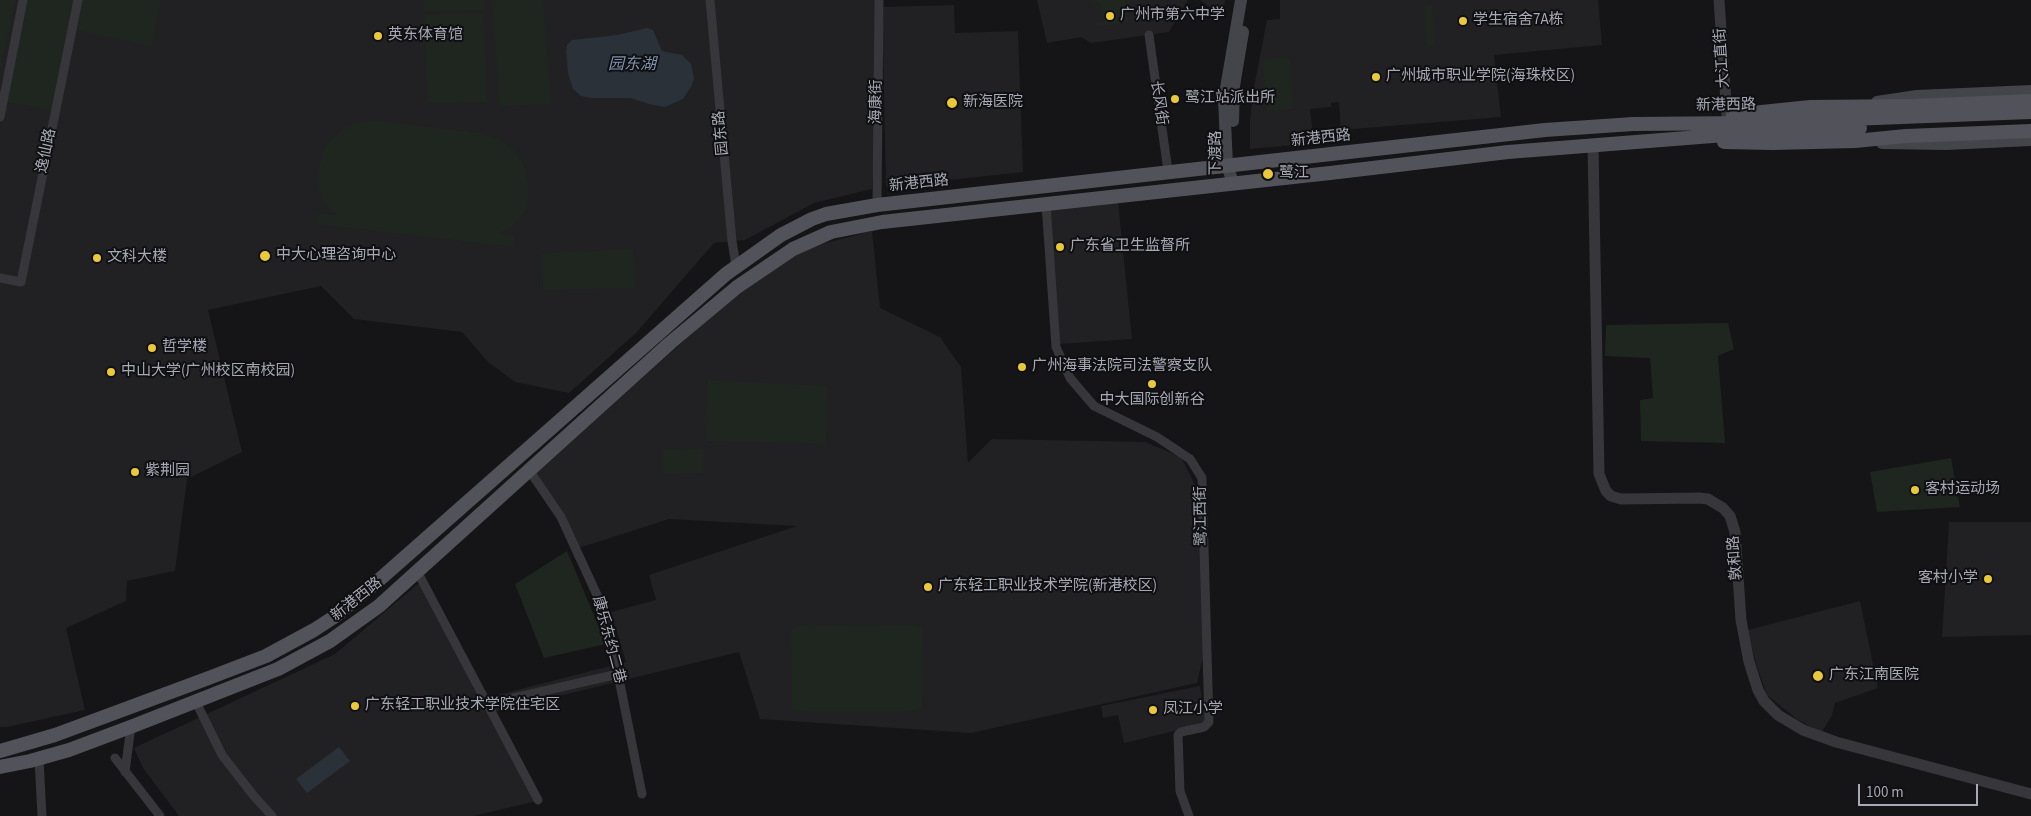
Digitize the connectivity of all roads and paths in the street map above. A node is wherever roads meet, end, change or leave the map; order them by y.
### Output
1 (23, 0) edge
2 (78, 0) edge
3 (710, 0) edge
4 (879, 0) edge
5 (1241, 0) edge
6 (1249, 0) edge
7 (1719, 0) edge
8 (1148, 35) dead end
9 (2031, 92) edge
10 (2031, 101) edge
11 (1860, 106) junction
12 (2031, 112) edge
13 (1727, 116) junction
14 (0, 117) edge
15 (2031, 121) edge
16 (1889, 122) junction
17 (1691, 123) junction
18 (2031, 131) edge
19 (1689, 138) junction
20 (2031, 140) edge
21 (1855, 141) junction
22 (1593, 145) junction
23 (1277, 160) junction
24 (1231, 164) junction
25 (1210, 167) junction
26 (1168, 171) junction
27 (1279, 179) junction
28 (1233, 183) junction
29 (1212, 185) junction
30 (1046, 204) junction
31 (877, 205) junction
32 (826, 214) junction
33 (831, 232) junction
34 (736, 266) junction
35 (0, 278) edge
36 (656, 334) junction
37 (667, 346) junction
38 (529, 470) junction
39 (417, 571) junction
40 (618, 674) junction
41 (196, 702) junction
42 (487, 704) junction
43 (131, 726) junction
44 (0, 751) edge
45 (115, 758) dead end
46 (38, 759) junction
47 (0, 768) edge
48 (126, 772) junction
49 (642, 794) dead end
50 (2031, 794) edge
51 (538, 800) dead end
52 (42, 816) edge
53 (160, 816) edge
54 (272, 816) edge
55 (1189, 816) edge

1 - 14 street
2 - 35 street, 逸仙路
3 - 34 street, 园东路
4 - 31 street, 海康街
5 - 24 main road, 下渡路
6 - 24 main road, 下渡路
7 - 13 street, 大江直街
8 - 26 street, 长风街
9 - 11 main road
10 - 11 main road
11 - 13 main road
12 - 16 main road, 新港西路
13 - 17 main road
15 - 16 main road, 新港西路
16 - 17 main road, 新港西路
16 - 19 main road, 新港西路
17 - 23 main road, 新港西路
18 - 21 main road
19 - 21 main road
19 - 22 main road, 新港西路
20 - 21 main road
22 - 27 main road, 新港西路
22 - 50 street, 敦和路
23 - 24 main road, 新港西路
23 - 27 main road
24 - 25 main road, 新港西路
24 - 28 main road, 下渡路
25 - 26 main road, 新港西路
25 - 29 street
26 - 31 main road, 新港西路
27 - 28 main road, 新港西路
28 - 29 main road, 新港西路
29 - 30 main road, 新港西路
30 - 33 main road, 新港西路
30 - 55 street, 鹭江西街
31 - 32 main road, 新港西路
32 - 33 street
32 - 34 main road, 新港西路
33 - 37 main road, 新港西路
34 - 36 main road, 新港西路
36 - 37 street
36 - 44 main road, 新港西路
37 - 38 main road, 新港西路
38 - 39 main road, 新港西路
38 - 40 street, 康乐东约二巷
39 - 41 main road, 新港西路
39 - 42 street
40 - 42 street
40 - 49 street, 康乐东约二巷
41 - 43 main road, 新港西路
41 - 54 street
42 - 51 street
43 - 46 main road, 新港西路
43 - 48 street
45 - 48 street
46 - 47 main road, 新港西路
46 - 52 street
48 - 53 street

